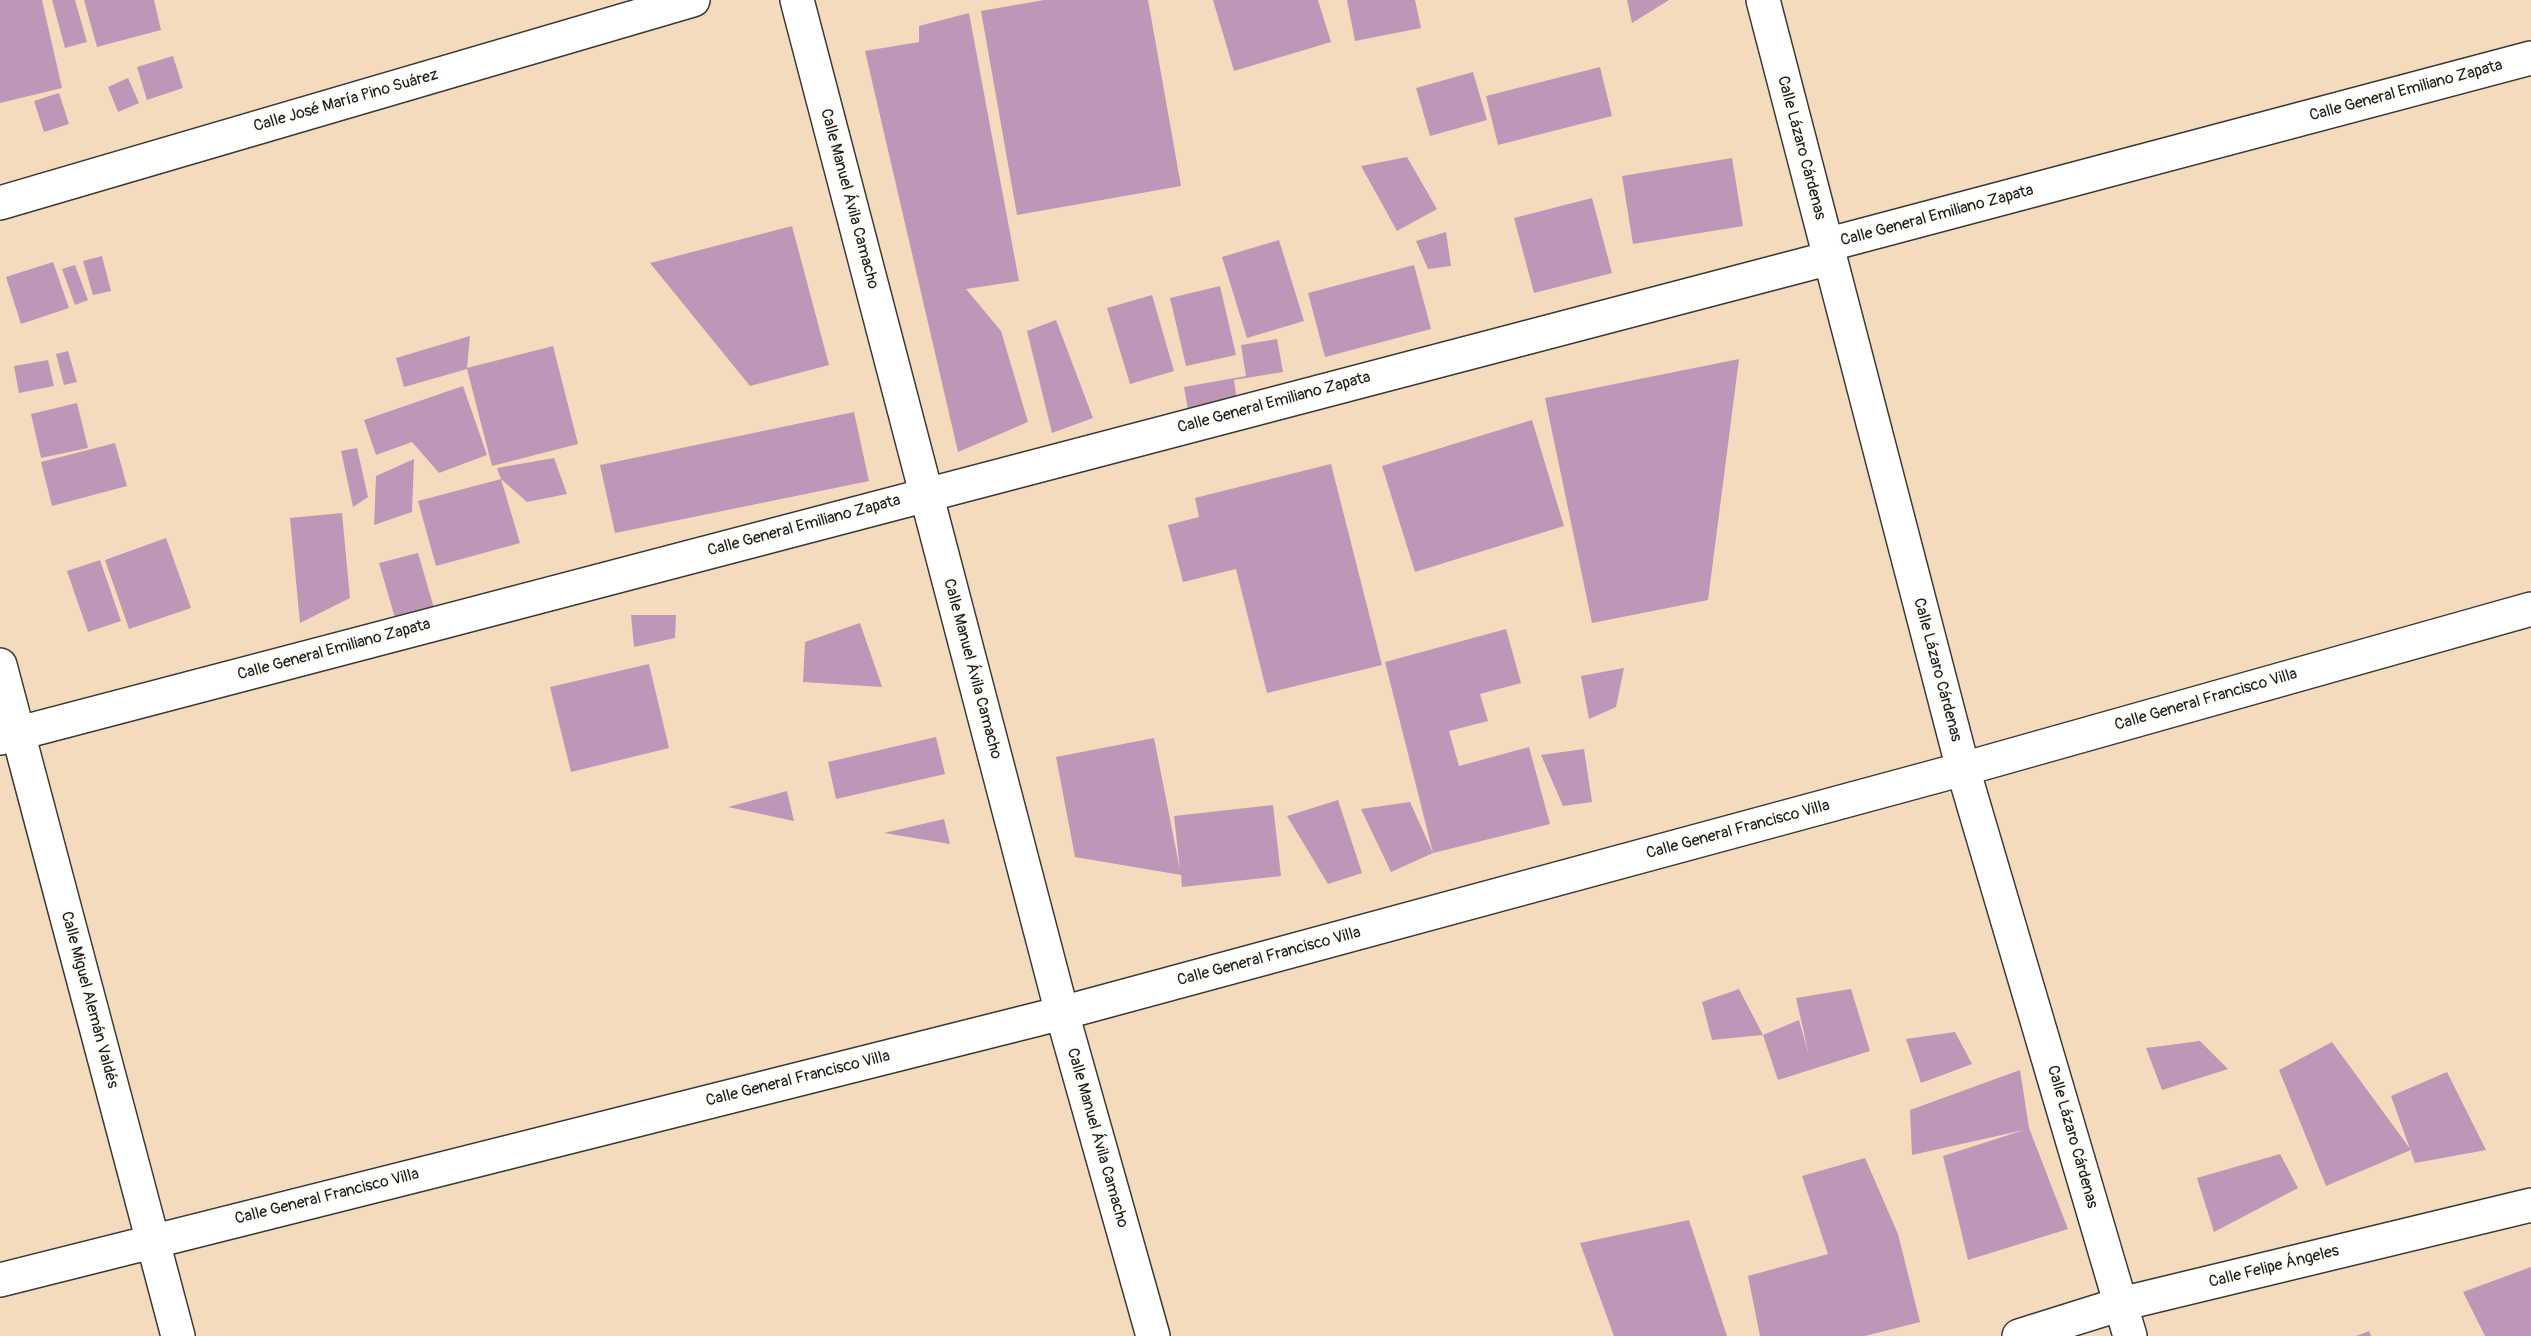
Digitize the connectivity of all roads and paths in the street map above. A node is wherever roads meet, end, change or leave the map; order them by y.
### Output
1 (693, 0) edge
2 (797, 0) edge
3 (1763, 0) edge
4 (2531, 58) edge
5 (0, 203) edge
6 (1826, 246) junction
7 (926, 494) junction
8 (2531, 609) edge
9 (0, 665) edge
10 (9, 735) edge
11 (1963, 769) junction
12 (1062, 1013) junction
13 (2531, 1205) edge
14 (152, 1240) junction
15 (0, 1280) edge
16 (2121, 1304) junction
17 (178, 1336) edge
18 (1153, 1336) edge
19 (2019, 1336) edge
20 (2130, 1336) edge

1 - 5 street, Calle José María Pino Suárez
2 - 7 street, Calle Manuel Ávila Camacho
3 - 6 street, Calle Lázaro Cárdenas
4 - 6 street, Calle General Emiliano Zapata
6 - 7 street, Calle General Emiliano Zapata
6 - 11 street, Calle Lázaro Cárdenas
7 - 10 street, Calle General Emiliano Zapata
7 - 12 street, Calle Manuel Ávila Camacho
8 - 11 street, Calle General Francisco Villa
9 - 10 street, Calle Miguel Alemán Valdés
10 - 14 street, Calle Miguel Alemán Valdés
11 - 12 street, Calle General Francisco Villa
11 - 16 street, Calle Lázaro Cárdenas
12 - 14 street, Calle General Francisco Villa
12 - 18 street, Calle Manuel Ávila Camacho
13 - 16 street, Calle Felipe Ángeles
14 - 15 street, Calle General Francisco Villa
14 - 17 street, Calle Miguel Alemán Valdés
16 - 19 street, Calle Felipe Ángeles
16 - 20 street, Calle Lázaro Cárdenas

